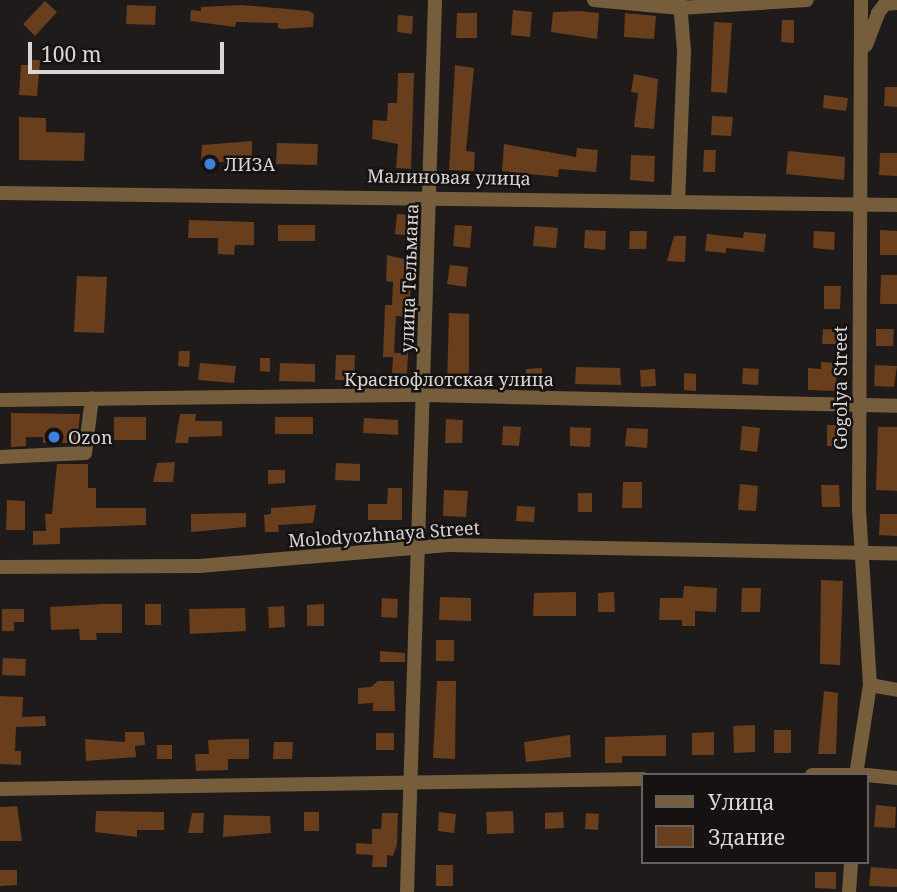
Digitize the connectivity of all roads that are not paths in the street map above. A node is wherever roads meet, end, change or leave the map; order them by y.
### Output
1 (435, 0) edge
2 (594, 0) edge
3 (807, 0) edge
4 (861, 0) edge
5 (897, 3) edge
6 (680, 4) edge
7 (862, 57) junction
8 (0, 193) edge
9 (430, 196) junction
10 (678, 202) junction
11 (861, 204) junction
12 (897, 205) edge
13 (425, 395) junction
14 (92, 398) junction
15 (0, 400) edge
16 (858, 406) junction
17 (897, 406) edge
18 (0, 457) edge
19 (416, 551) junction
20 (861, 553) junction
21 (897, 554) edge
22 (0, 567) edge
23 (870, 685) junction
24 (897, 690) edge
25 (861, 773) edge
26 (869, 776) edge
27 (897, 778) edge
28 (642, 779) edge
29 (411, 784) junction
30 (0, 789) edge
31 (851, 864) edge
32 (407, 892) edge
33 (849, 892) edge

1 - 9 street, улица Тельмана
2 - 6 street
3 - 6 street
4 - 7 street, Gogolya Street
5 - 7 street
6 - 10 street
7 - 11 street, Gogolya Street
8 - 9 street, Малиновая улица
9 - 10 street, Малиновая улица
9 - 13 street, улица Тельмана
10 - 11 street, Малиновая улица
11 - 12 street, Малиновая улица
11 - 16 street, Gogolya Street
13 - 14 street, Краснофлотская улица
13 - 16 street, Краснофлотская улица
13 - 19 street, улица Тельмана
14 - 15 street, Краснофлотская улица
14 - 18 street
16 - 17 street, Краснофлотская улица
16 - 20 street, Gogolya Street
19 - 20 street, Molodyozhnaya Street
19 - 22 street, Molodyozhnaya Street
19 - 29 street, улица Тельмана
20 - 21 street, Molodyozhnaya Street
20 - 23 street, Gogolya Street
23 - 24 street
23 - 25 street, Gogolya Street
26 - 27 street
28 - 29 street
29 - 30 street
29 - 32 street, улица Тельмана
31 - 33 street

